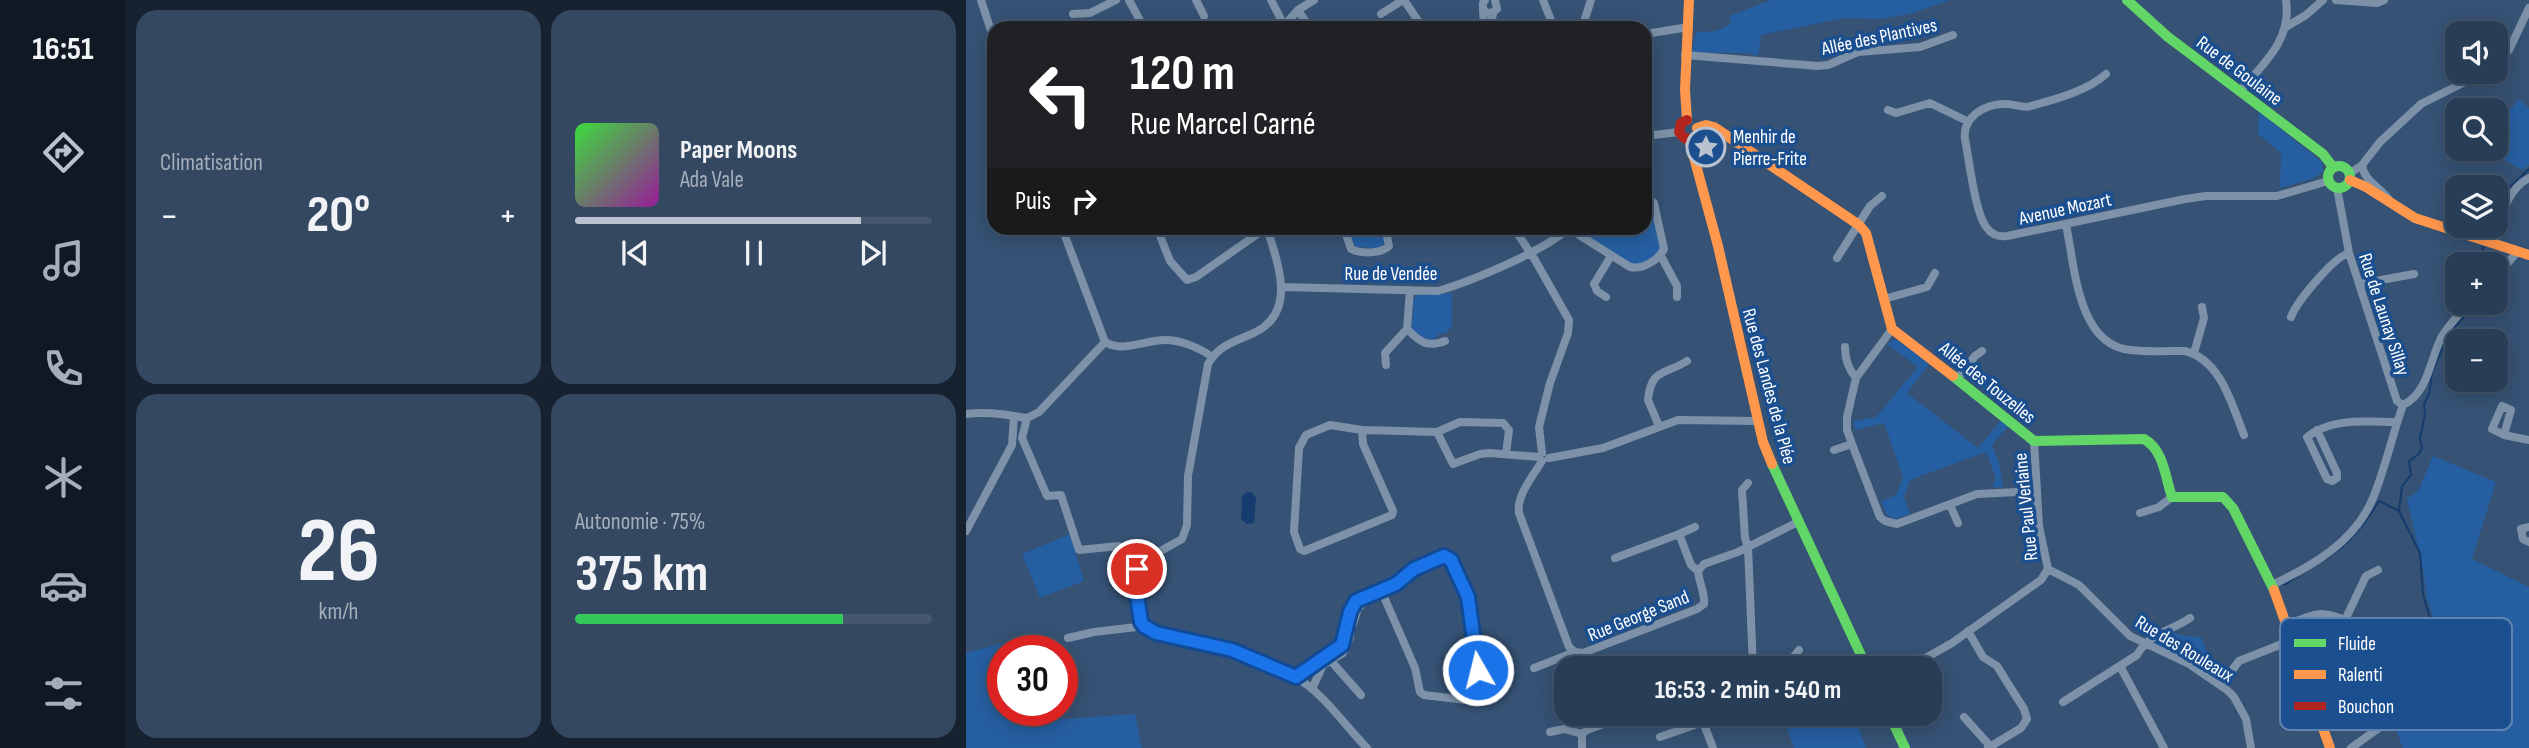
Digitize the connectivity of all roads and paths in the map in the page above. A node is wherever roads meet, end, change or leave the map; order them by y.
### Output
1 (981, 0) edge
2 (1116, 0) edge
3 (1129, 0) edge
4 (1196, 0) edge
5 (1271, 0) edge
6 (1314, 0) edge
7 (1404, 0) edge
8 (1495, 0) edge
9 (1543, 0) edge
10 (1591, 0) edge
11 (1689, 0) edge
12 (2127, 0) edge
13 (2287, 0) edge
14 (2323, 0) edge
15 (2336, 0) edge
16 (2384, 0) edge
17 (1482, 5) edge
18 (2529, 8) edge
19 (1298, 10) junction
20 (1073, 14) dead end
21 (1381, 14) dead end
22 (1493, 14) junction
23 (1204, 16) dead end
24 (988, 21) edge
25 (1140, 21) edge
26 (1280, 21) edge
27 (1288, 21) edge
28 (1305, 21) edge
29 (1418, 21) edge
30 (1492, 21) edge
31 (1551, 21) edge
32 (1584, 21) edge
33 (1689, 27) junction
34 (2286, 27) junction
35 (1652, 33) edge
36 (1953, 36) dead end
37 (2508, 51) edge
38 (1685, 55) junction
39 (2106, 74) dead end
40 (2462, 84) edge
41 (2240, 91) junction
42 (1888, 110) dead end
43 (1687, 120) junction
44 (1967, 121) junction
45 (1697, 128) junction
46 (1679, 132) junction
47 (1652, 135) edge
48 (1689, 139) junction
49 (2362, 164) junction
50 (2333, 167) junction
51 (2350, 177) junction
52 (2529, 178) edge
53 (2332, 185) junction
54 (1882, 196) dead end
55 (1652, 201) edge
56 (2391, 204) junction
57 (1859, 225) junction
58 (2066, 225) junction
59 (1065, 235) edge
60 (1160, 235) edge
61 (1257, 235) edge
62 (1269, 235) edge
63 (1346, 235) edge
64 (1387, 235) edge
65 (1518, 235) edge
66 (1559, 235) edge
67 (1579, 235) edge
68 (2493, 244) junction
69 (1528, 252) junction
70 (2349, 253) junction
71 (2523, 254) edge
72 (1661, 256) junction
73 (1611, 257) junction
74 (1837, 258) dead end
75 (2508, 266) edge
76 (1935, 273) dead end
77 (2414, 274) dead end
78 (2359, 284) junction
79 (1282, 287) junction
80 (1410, 290) junction
81 (1677, 296) dead end
82 (1606, 297) dead end
83 (1884, 299) junction
84 (2202, 307) dead end
85 (2460, 315) edge
86 (2291, 317) dead end
87 (1407, 329) junction
88 (1892, 329) junction
89 (1446, 341) dead end
90 (1105, 342) junction
91 (1845, 347) dead end
92 (1982, 351) dead end
93 (2194, 353) junction
94 (1212, 357) junction
95 (1686, 361) dead end
96 (1386, 365) dead end
97 (1856, 378) junction
98 (1957, 380) junction
99 (2403, 405) junction
100 (966, 414) edge
101 (1014, 417) junction
102 (1027, 418) junction
103 (1758, 421) junction
104 (2397, 422) junction
105 (1659, 426) junction
106 (1362, 430) junction
107 (2317, 430) junction
108 (1437, 432) junction
109 (2244, 435) dead end
110 (2504, 435) dead end
111 (2529, 440) edge
112 (2034, 441) junction
113 (1852, 444) junction
114 (1834, 450) dead end
115 (1506, 454) junction
116 (1543, 457) junction
117 (1748, 483) dead end
118 (2037, 491) junction
119 (2172, 497) junction
120 (1950, 505) junction
121 (2140, 513) dead end
122 (1798, 522) junction
123 (1958, 523) dead end
124 (1695, 527) dead end
125 (2529, 527) edge
126 (966, 531) edge
127 (1679, 534) junction
128 (2529, 542) edge
129 (1748, 547) junction
130 (1615, 558) dead end
131 (1137, 569) junction
132 (2048, 569) junction
133 (2378, 570) dead end
134 (1698, 571) junction
135 (2274, 589) junction
136 (1381, 590) junction
137 (1371, 596) junction
138 (2190, 618) dead end
139 (2284, 618) edge
140 (2306, 618) edge
141 (2340, 618) edge
142 (2346, 618) edge
143 (1144, 626) junction
144 (1968, 631) junction
145 (1078, 636) edge
146 (2144, 643) junction
147 (2280, 645) edge
148 (1800, 650) dead end
149 (1575, 653) junction
150 (1753, 656) edge
151 (1795, 656) edge
152 (1861, 656) edge
153 (1927, 656) edge
154 (1330, 660) junction
155 (2120, 666) junction
156 (1534, 668) dead end
157 (1296, 677) junction
158 (2221, 685) junction
159 (1312, 689) junction
160 (1360, 695) dead end
161 (2063, 702) dead end
162 (1964, 717) dead end
163 (1598, 726) edge
164 (1684, 726) edge
165 (1704, 726) edge
166 (1895, 726) edge
167 (2324, 730) edge
168 (2377, 730) edge
169 (1549, 732) dead end
170 (1581, 734) junction
171 (1660, 737) dead end
172 (1989, 747) edge
173 (1367, 748) edge
174 (1582, 748) edge
175 (1713, 748) edge
176 (1905, 748) edge
177 (2164, 748) edge
178 (2250, 748) edge
179 (2330, 748) edge
180 (2351, 748) edge

1 - 24 street
2 - 20 street
3 - 25 street
4 - 23 street
5 - 26 street
6 - 19 street
7 - 21 street
7 - 29 street
8 - 22 street
9 - 31 street
10 - 32 street
11 - 33 street
12 - 41 street, Rue de Goulaine
13 - 34 street
14 - 34 street
15 - 16 street
17 - 22 street
18 - 37 street
19 - 27 street
19 - 28 street
22 - 30 street
33 - 35 street
33 - 38 street
34 - 41 street
36 - 38 street, Allée des Plantives
38 - 43 street
39 - 44 street
40 - 49 street
41 - 50 street, Rue de Goulaine
42 - 44 street
43 - 45 street
43 - 46 street
44 - 58 street, Avenue Mozart
45 - 48 street
45 - 57 street
46 - 47 street
46 - 48 street
48 - 103 street, Rue des Landes de la Plée
49 - 51 street
49 - 56 street
50 - 51 street
50 - 53 street
51 - 53 street
51 - 56 street
52 - 68 street
53 - 58 street, Avenue Mozart
53 - 70 street, Rue de Launay Sillay
54 - 57 street
55 - 72 street
56 - 68 street
57 - 74 street
57 - 83 street
58 - 93 street
59 - 90 street
60 - 61 street
62 - 79 street
63 - 64 street
65 - 69 street
66 - 69 street, Rue de Vendée
67 - 73 street
68 - 71 street
69 - 80 street, Rue de Vendée
69 - 116 street
70 - 78 street, Rue de Launay Sillay
70 - 86 street
71 - 75 street
72 - 73 street
72 - 81 street
73 - 82 street
76 - 83 street
77 - 78 street
78 - 99 street, Rue de Launay Sillay
79 - 80 street, Rue de Vendée
79 - 94 street
80 - 87 street
83 - 88 street
84 - 93 street
85 - 99 street, Rue de Launay Sillay
87 - 89 street
87 - 96 street
88 - 97 street
88 - 98 street, Allée des Touzelles
90 - 94 street
90 - 102 street
91 - 97 street
92 - 98 street
93 - 109 street
94 - 131 street
95 - 105 street
97 - 113 street
98 - 112 street, Allée des Touzelles
99 - 104 street
100 - 101 street
101 - 102 street
101 - 126 street
102 - 131 street
103 - 105 street
103 - 122 street, Rue des Landes de la Plée
104 - 107 street
104 - 135 street
105 - 116 street
106 - 106 street
106 - 108 street
107 - 107 street
108 - 115 street
108 - 115 street
110 - 111 street
112 - 118 street, Rue Paul Verlaine
112 - 119 street, Allée des Touzelles
113 - 114 street
113 - 120 street
115 - 116 street
116 - 149 street, Rue George Sand
117 - 129 street
118 - 120 street
118 - 132 street, Rue Paul Verlaine
119 - 121 street
119 - 135 street
120 - 123 street
122 - 129 street, Rue George Sand
122 - 152 street, Rue des Landes de la Plée
124 - 127 street
125 - 128 street
127 - 130 street
127 - 134 street
129 - 134 street, Rue George Sand
129 - 150 street
131 - 143 street
132 - 144 street
132 - 146 street, Rue des Rouleaux
133 - 142 street
134 - 149 street, Rue George Sand
135 - 139 street
136 - 136 street
136 - 137 street
137 - 154 street
137 - 157 street
138 - 146 street
140 - 141 street
143 - 145 street
143 - 157 street
144 - 153 street
144 - 172 street
146 - 155 street
146 - 158 street, Rue des Rouleaux
147 - 158 street
148 - 151 street
149 - 156 street, Rue George Sand
154 - 159 street
154 - 160 street
155 - 161 street
155 - 177 street
157 - 159 street
158 - 178 street, Rue des Rouleaux
159 - 173 street
162 - 172 street
163 - 170 street
164 - 171 street
165 - 175 street
166 - 176 street
167 - 179 street
168 - 180 street
169 - 170 street
170 - 174 street

